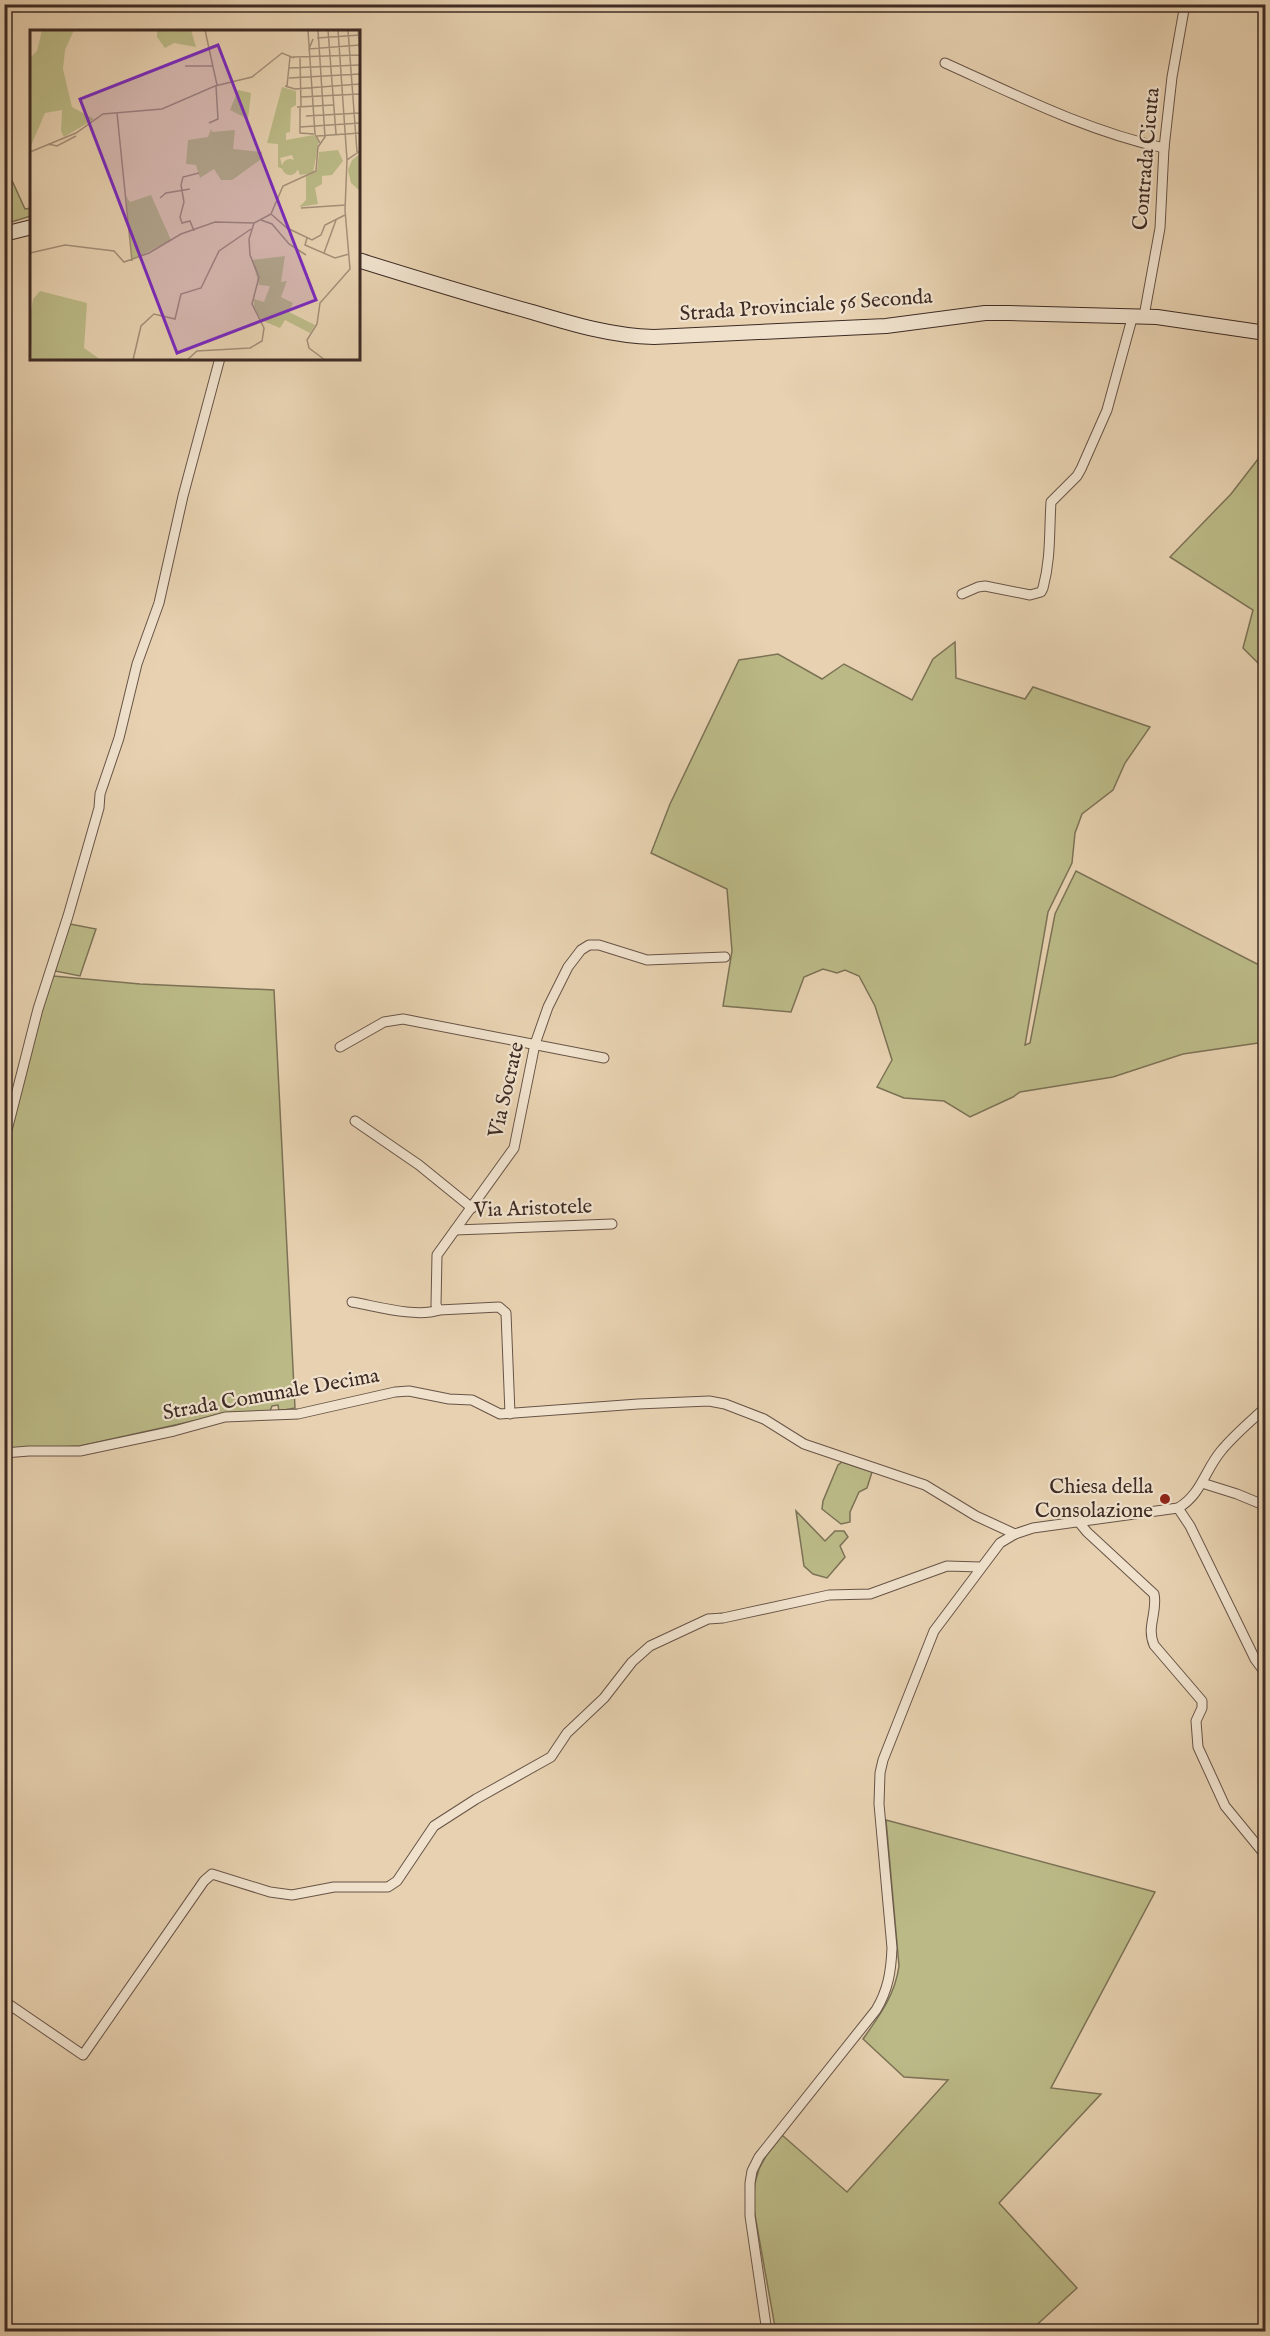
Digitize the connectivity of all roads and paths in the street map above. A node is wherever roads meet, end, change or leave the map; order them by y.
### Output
1 (1185, 4) edge
2 (945, 63) dead end
3 (1164, 148) junction
4 (30, 228) edge
5 (4, 234) edge
6 (360, 261) edge
7 (1138, 316) junction
8 (1266, 333) edge
9 (219, 360) edge
10 (962, 594) dead end
11 (725, 957) dead end
12 (535, 1044) junction
13 (340, 1047) dead end
14 (604, 1058) dead end
15 (355, 1121) dead end
16 (4, 1142) edge
17 (472, 1208) junction
18 (612, 1224) dead end
19 (455, 1230) junction
20 (352, 1302) dead end
21 (439, 1310) junction
22 (1266, 1407) edge
23 (510, 1414) junction
24 (4, 1453) edge
25 (1202, 1483) junction
26 (1266, 1506) edge
27 (1178, 1508) junction
28 (1078, 1521) junction
29 (1015, 1534) junction
30 (980, 1567) junction
31 (1266, 1674) edge
32 (1266, 1856) edge
33 (4, 2001) edge
34 (767, 2331) edge

1 - 3 street, Contrada Cicuta
2 - 3 street
3 - 7 street, Contrada Cicuta
4 - 5 street
6 - 7 street, Strada Provinciale 56 Seconda
7 - 8 street, Strada Provinciale 56 Seconda
7 - 10 street, Contrada Cicuta
9 - 16 street
11 - 12 street, Via Socrate
12 - 13 street
12 - 14 street
12 - 17 street, Via Socrate
15 - 17 street
17 - 19 street, Via Socrate
18 - 19 street, Via Aristotele
19 - 21 street, Via Socrate
20 - 21 street
21 - 23 street
22 - 25 street
23 - 24 street, Strada Comunale Decima
23 - 29 street, Strada Comunale Decima
25 - 26 street
25 - 27 street
27 - 28 street
27 - 31 street
28 - 29 street
28 - 32 street
29 - 30 street
30 - 33 street
30 - 34 street

